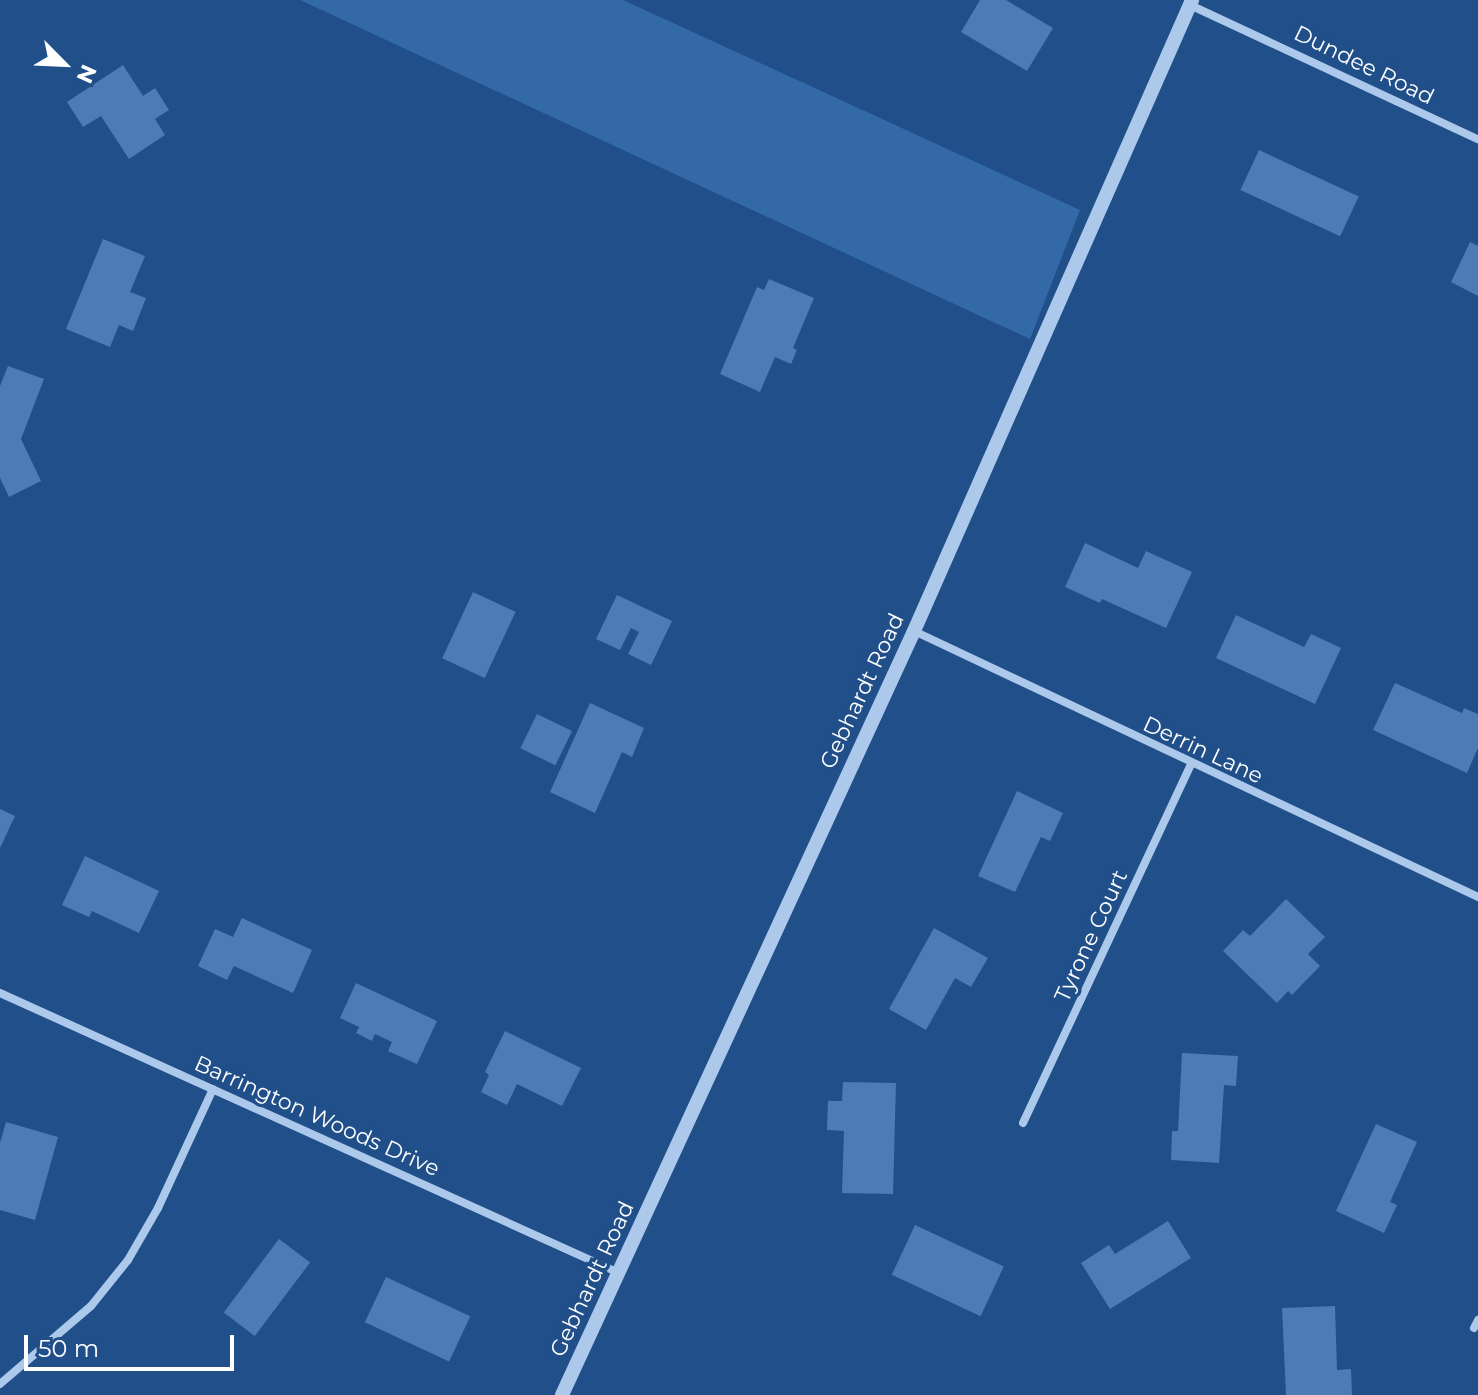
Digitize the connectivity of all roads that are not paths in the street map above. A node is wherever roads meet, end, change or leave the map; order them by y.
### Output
1 (1191, 2) edge
2 (1478, 139) edge
3 (914, 631) junction
4 (1191, 765) junction
5 (1478, 897) edge
6 (0, 993) edge
7 (213, 1089) junction
8 (1023, 1123) dead end
9 (619, 1273) junction
10 (0, 1384) edge
11 (562, 1395) edge

1 - 2 street, Dundee Road
1 - 3 street, Gebhardt Road
3 - 4 street, Derrin Lane
3 - 9 street, Gebhardt Road
4 - 5 street, Derrin Lane
4 - 8 street, Tyrone Court
6 - 7 street, Barrington Woods Drive
7 - 9 street, Barrington Woods Drive
7 - 10 street
9 - 11 street, Gebhardt Road

